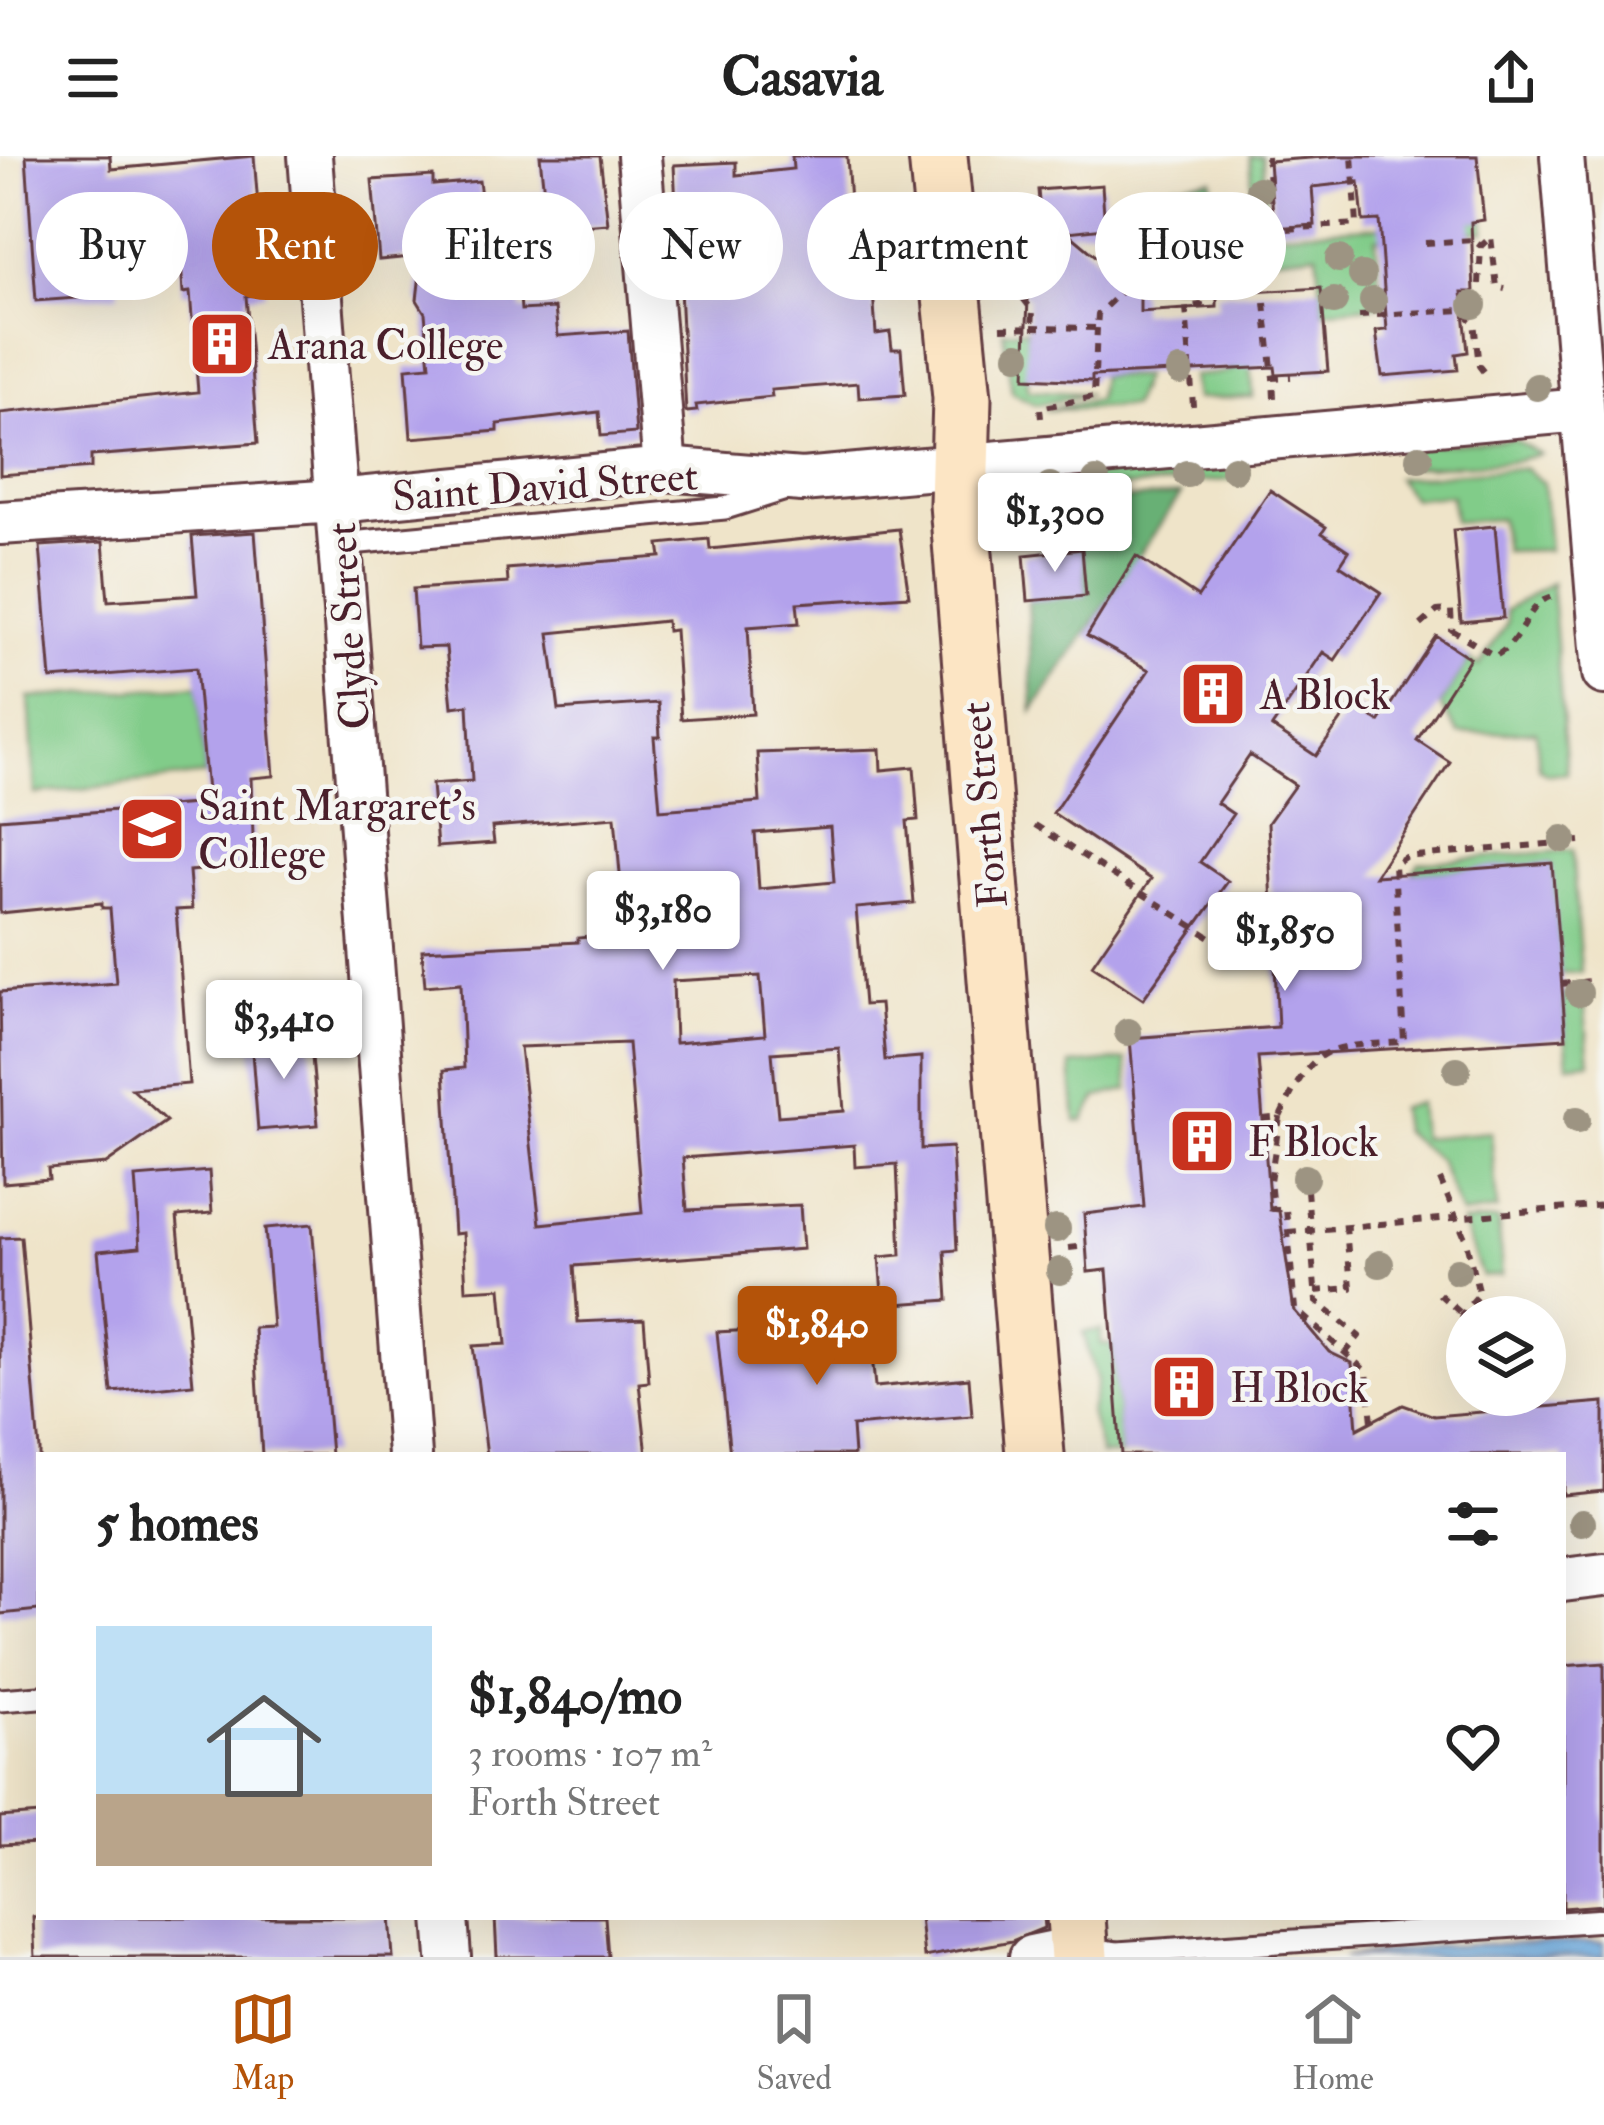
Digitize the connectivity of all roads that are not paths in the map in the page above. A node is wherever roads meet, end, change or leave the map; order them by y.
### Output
1 (310, 156) edge
2 (639, 156) edge
3 (938, 156) edge
4 (1562, 156) edge
5 (1582, 410) junction
6 (960, 464) junction
7 (665, 469) junction
8 (802, 480) junction
9 (337, 501) junction
10 (0, 523) edge
11 (340, 544) junction
12 (1604, 674) edge
13 (410, 1452) edge
14 (1035, 1452) edge
15 (1604, 1575) edge
16 (1566, 1580) edge
17 (36, 1697) edge
18 (0, 1700) edge
19 (446, 1920) edge
20 (1604, 1920) edge
21 (1066, 1945) edge
22 (449, 1957) edge

1 - 9 street, Clyde Street
2 - 7 street
3 - 6 street, Forth Street
4 - 5 street
5 - 6 street, Saint David Street
5 - 12 street
6 - 8 street, Saint David Street
6 - 14 street, Forth Street
7 - 8 street, Saint David Street
7 - 9 street, Saint David Street
8 - 11 lane, Saint David Street
9 - 10 street, Saint David Street
9 - 11 street, Clyde Street
11 - 13 street, Clyde Street
15 - 16 street
17 - 18 lane
19 - 22 street
20 - 21 lane

